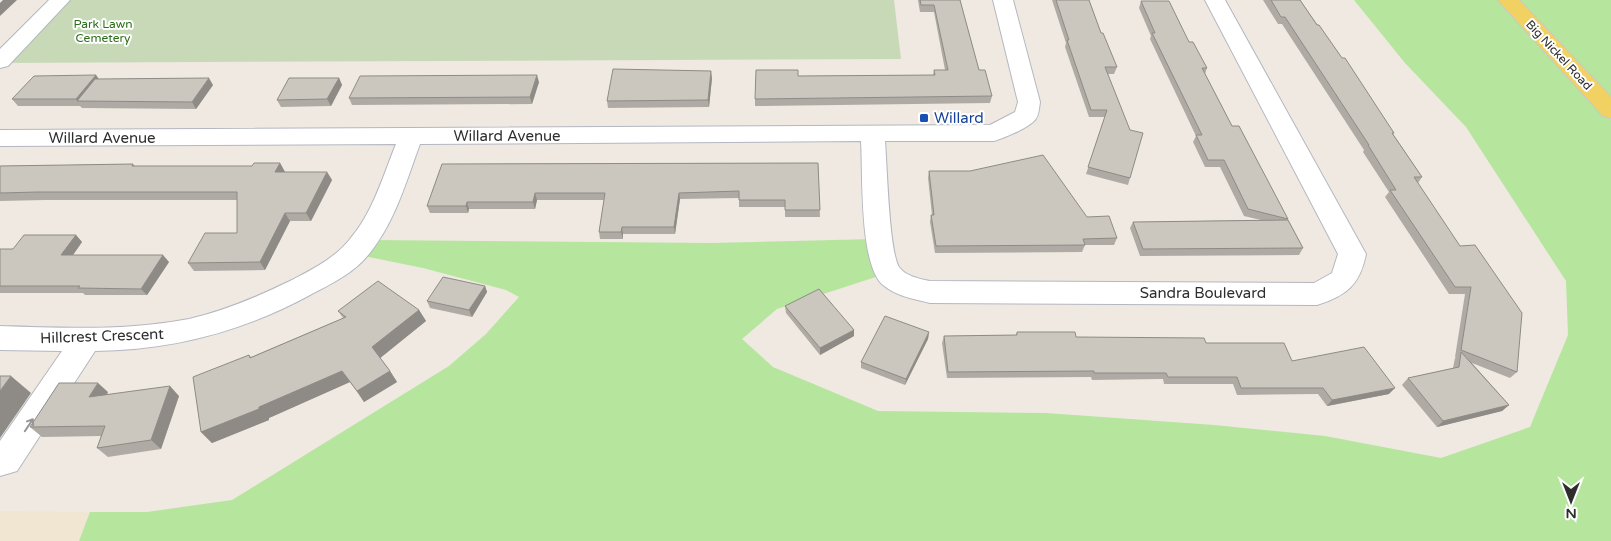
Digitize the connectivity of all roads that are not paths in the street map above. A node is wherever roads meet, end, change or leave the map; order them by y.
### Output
1 (60, 0) edge
2 (1003, 0) edge
3 (1215, 0) edge
4 (1508, 0) edge
5 (0, 61) edge
6 (1611, 110) edge
7 (873, 134) junction
8 (411, 136) junction
9 (0, 138) edge
10 (0, 338) edge
11 (87, 339) junction
12 (0, 462) edge

1 - 5 street
2 - 7 street, Willard Avenue
3 - 7 street, Sandra Boulevard
4 - 6 main road, Big Nickel Road
7 - 8 street, Willard Avenue
8 - 9 street, Willard Avenue
8 - 11 street, Hillcrest Crescent
10 - 11 street, Hillcrest Crescent
12 -> 11 street

